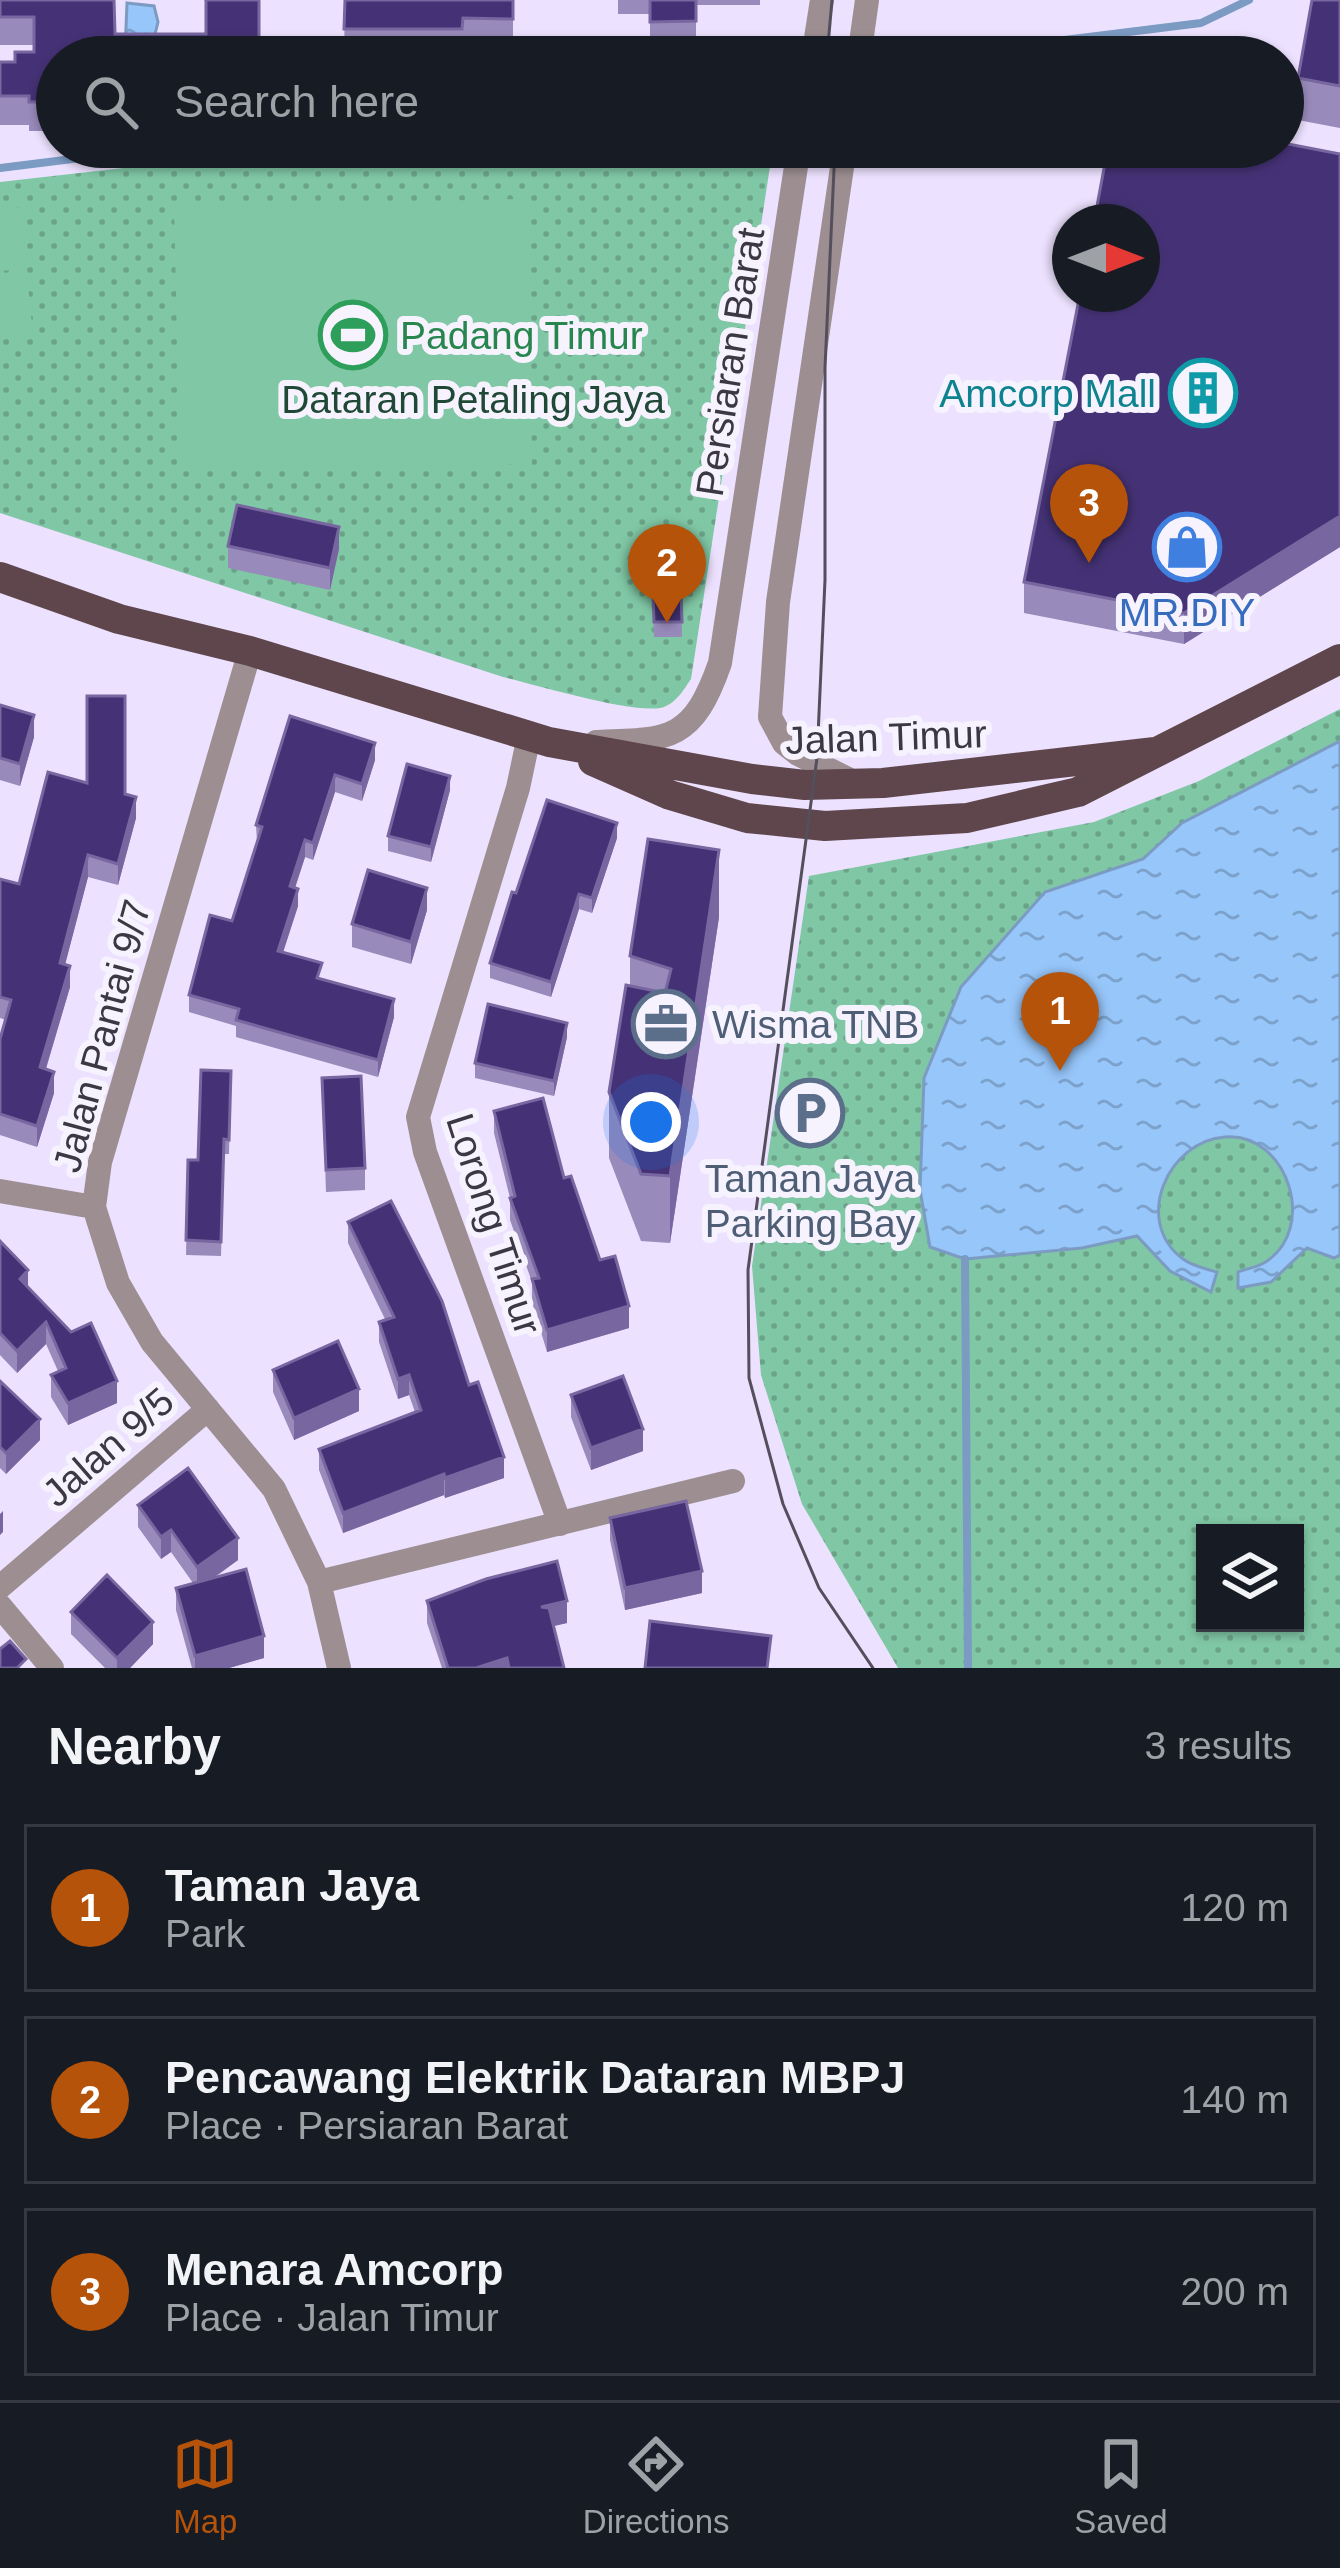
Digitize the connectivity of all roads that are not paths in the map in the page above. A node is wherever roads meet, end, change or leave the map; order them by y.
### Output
1 (823, 0) edge
2 (867, 0) edge
3 (817, 36) edge
4 (862, 36) edge
5 (796, 168) edge
6 (842, 168) edge
7 (0, 577) edge
8 (250, 651) junction
9 (1340, 659) edge
10 (539, 739) junction
11 (1155, 752) junction
12 (858, 783) junction
13 (0, 1191) edge
14 (94, 1207) junction
15 (208, 1409) junction
16 (733, 1480) dead end
17 (560, 1524) junction
18 (319, 1582) junction
19 (0, 1587) edge
20 (0, 1606) edge
21 (52, 1668) edge
22 (339, 1668) edge

1 - 3 street
2 - 4 street
5 - 10 street, Persiaran Barat
6 - 12 street, Persiaran Barat
7 - 8 main road, Jalan Timur
8 - 10 main road, Jalan Timur
8 - 14 street, Jalan Pantai 9/7
9 - 11 main road, Jalan Timur
10 - 11 main road, Jalan Timur
10 - 12 main road, Jalan Timur
10 - 17 street, Lorong Timur
11 - 12 main road, Jalan Timur
13 - 14 street
14 - 15 street, Jalan Pantai 9/7
15 - 18 street, Jalan Pantai 9/7
15 - 19 street, Jalan 9/5
16 - 17 street
17 - 18 street
18 - 22 street, Jalan Pantai 9/7
20 - 21 street

